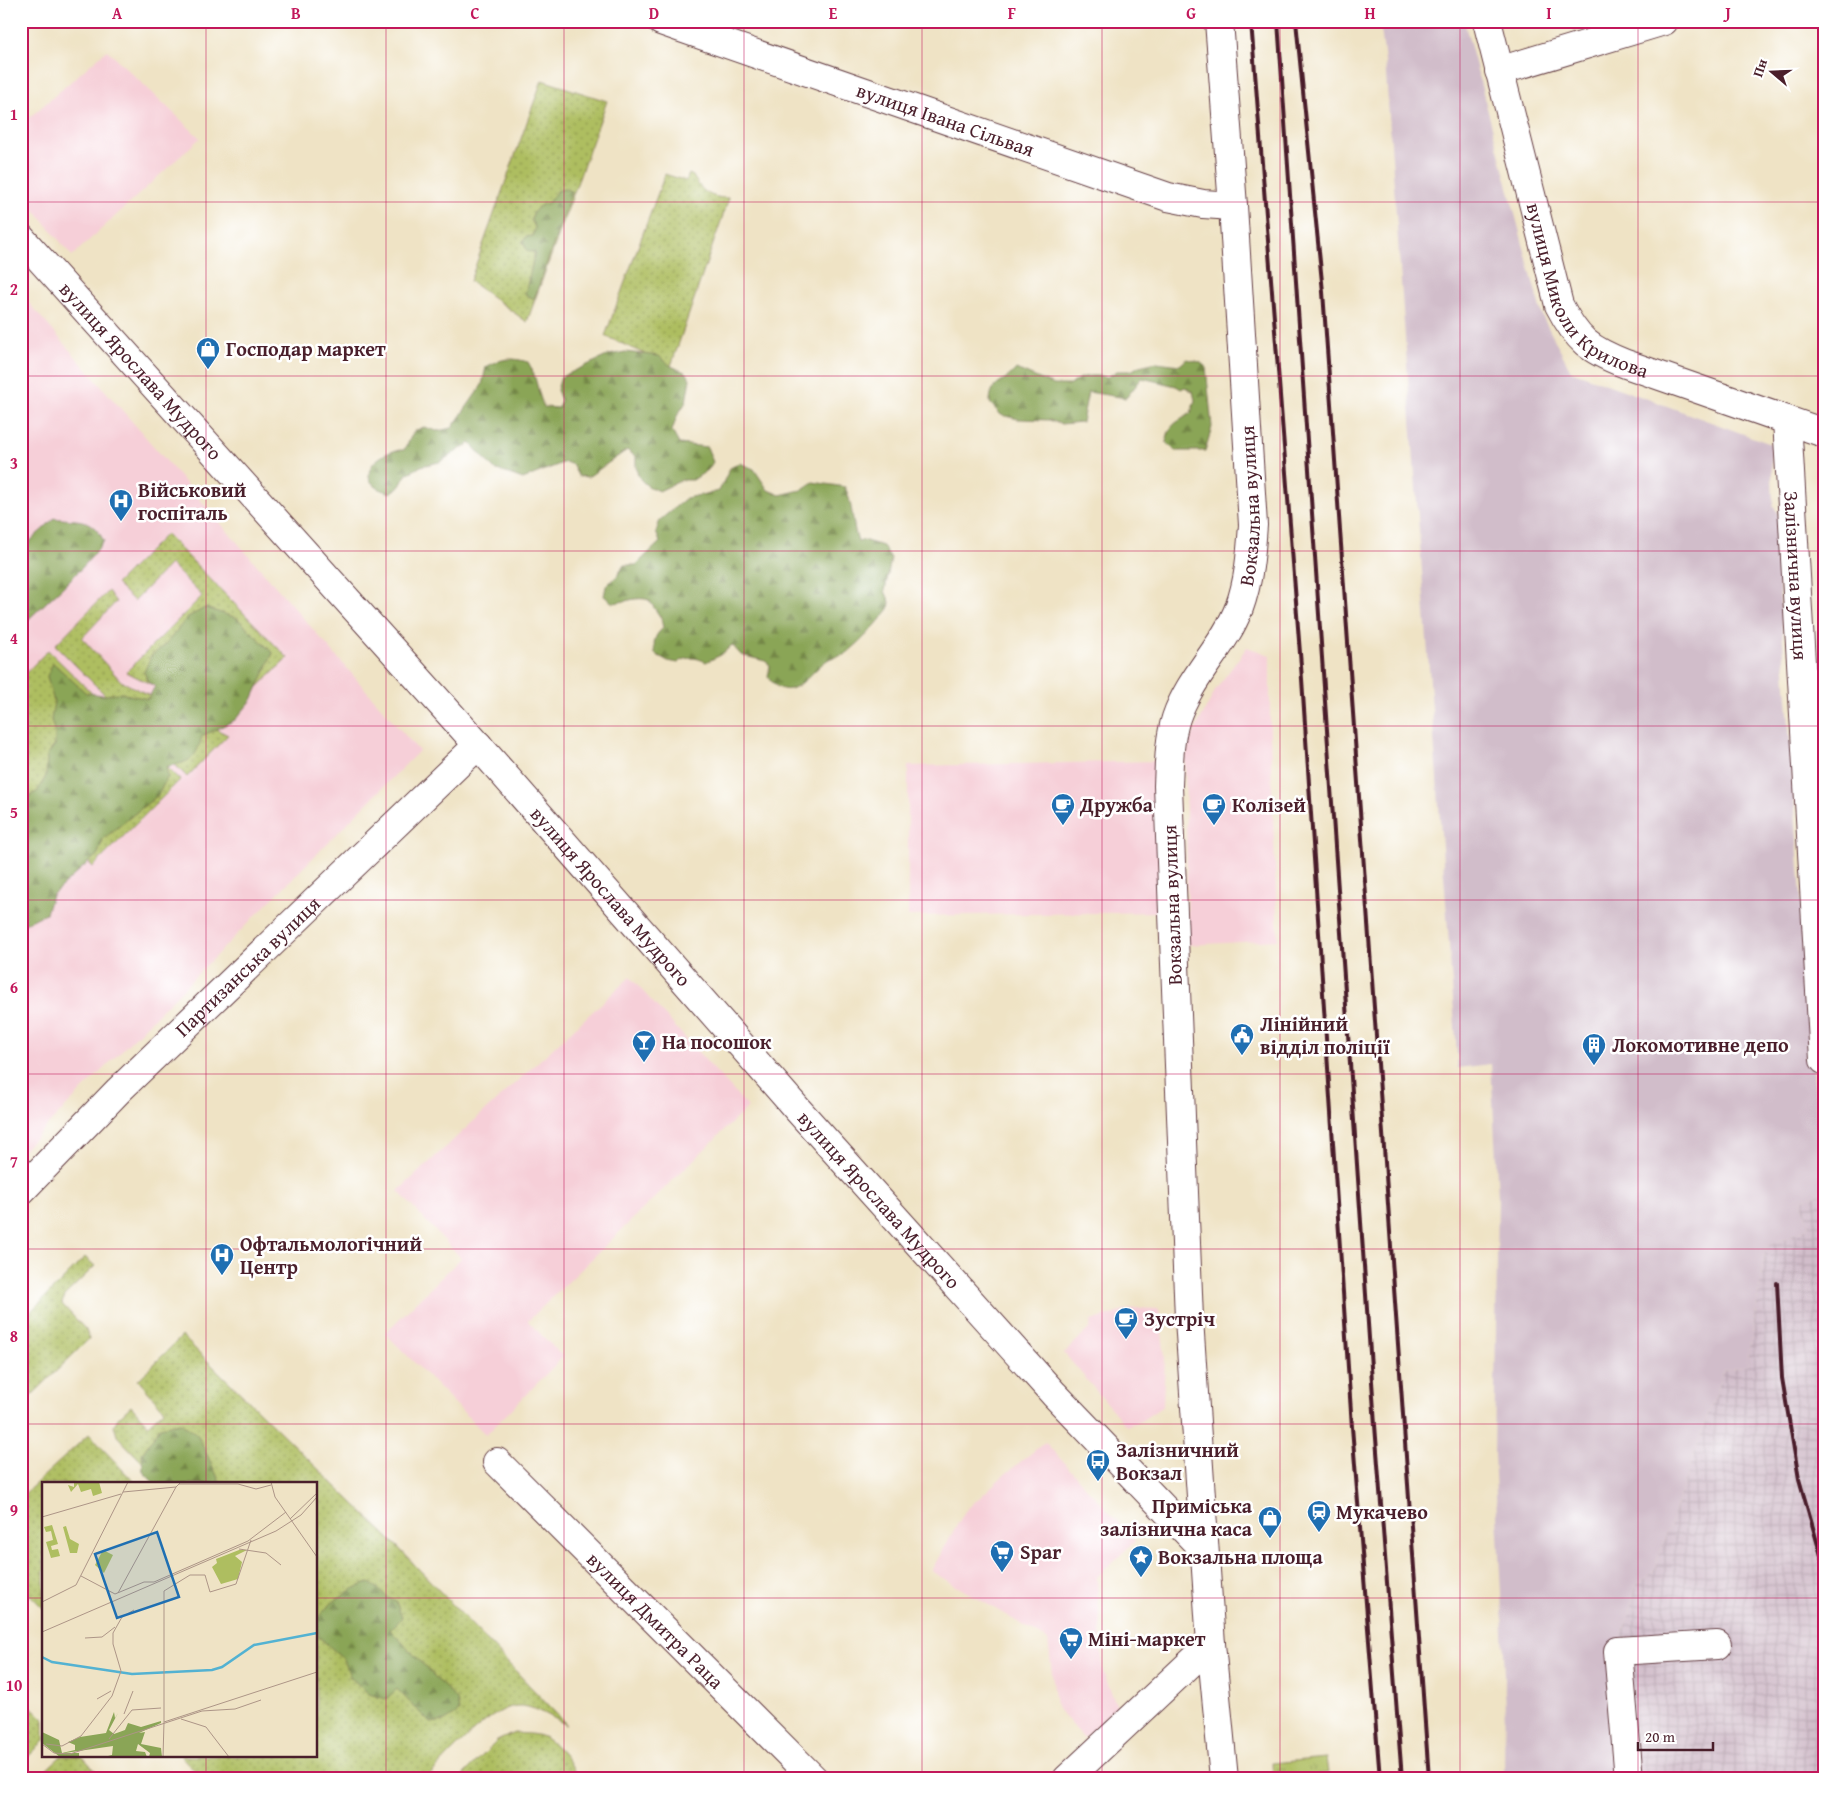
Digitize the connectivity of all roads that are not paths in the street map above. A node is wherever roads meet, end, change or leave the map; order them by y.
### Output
1 (661, 21) edge
2 (1219, 21) edge
3 (1487, 21) edge
4 (1664, 21) edge
5 (1499, 71) junction
6 (1233, 206) junction
7 (21, 238) edge
8 (1787, 420) junction
9 (1824, 433) edge
10 (478, 745) junction
11 (1824, 1060) edge
12 (21, 1191) edge
13 (497, 1462) dead end
14 (1204, 1550) junction
15 (1211, 1644) junction
16 (1717, 1645) dead end
17 (814, 1779) edge
18 (1067, 1779) edge
19 (1224, 1779) edge
20 (1629, 1779) edge

1 - 6 street, вулиця Івана Сільвая
2 - 6 street, Вокзальна вулиця
3 - 5 street, вулиця Миколи Крилова
4 - 5 street
5 - 8 street, вулиця Миколи Крилова
6 - 14 street, Вокзальна вулиця
7 - 10 street, вулиця Ярослава Мудрого
8 - 9 street, вулиця Миколи Крилова
8 - 11 street, Залізнична вулиця
10 - 12 street, Партизанська вулиця
10 - 14 street, вулиця Ярослава Мудрого
13 - 17 street, вулиця Дмитра Раца
14 - 15 street, Вокзальна вулиця
15 - 18 street
15 - 19 street, Вокзальна вулиця
16 - 20 street

